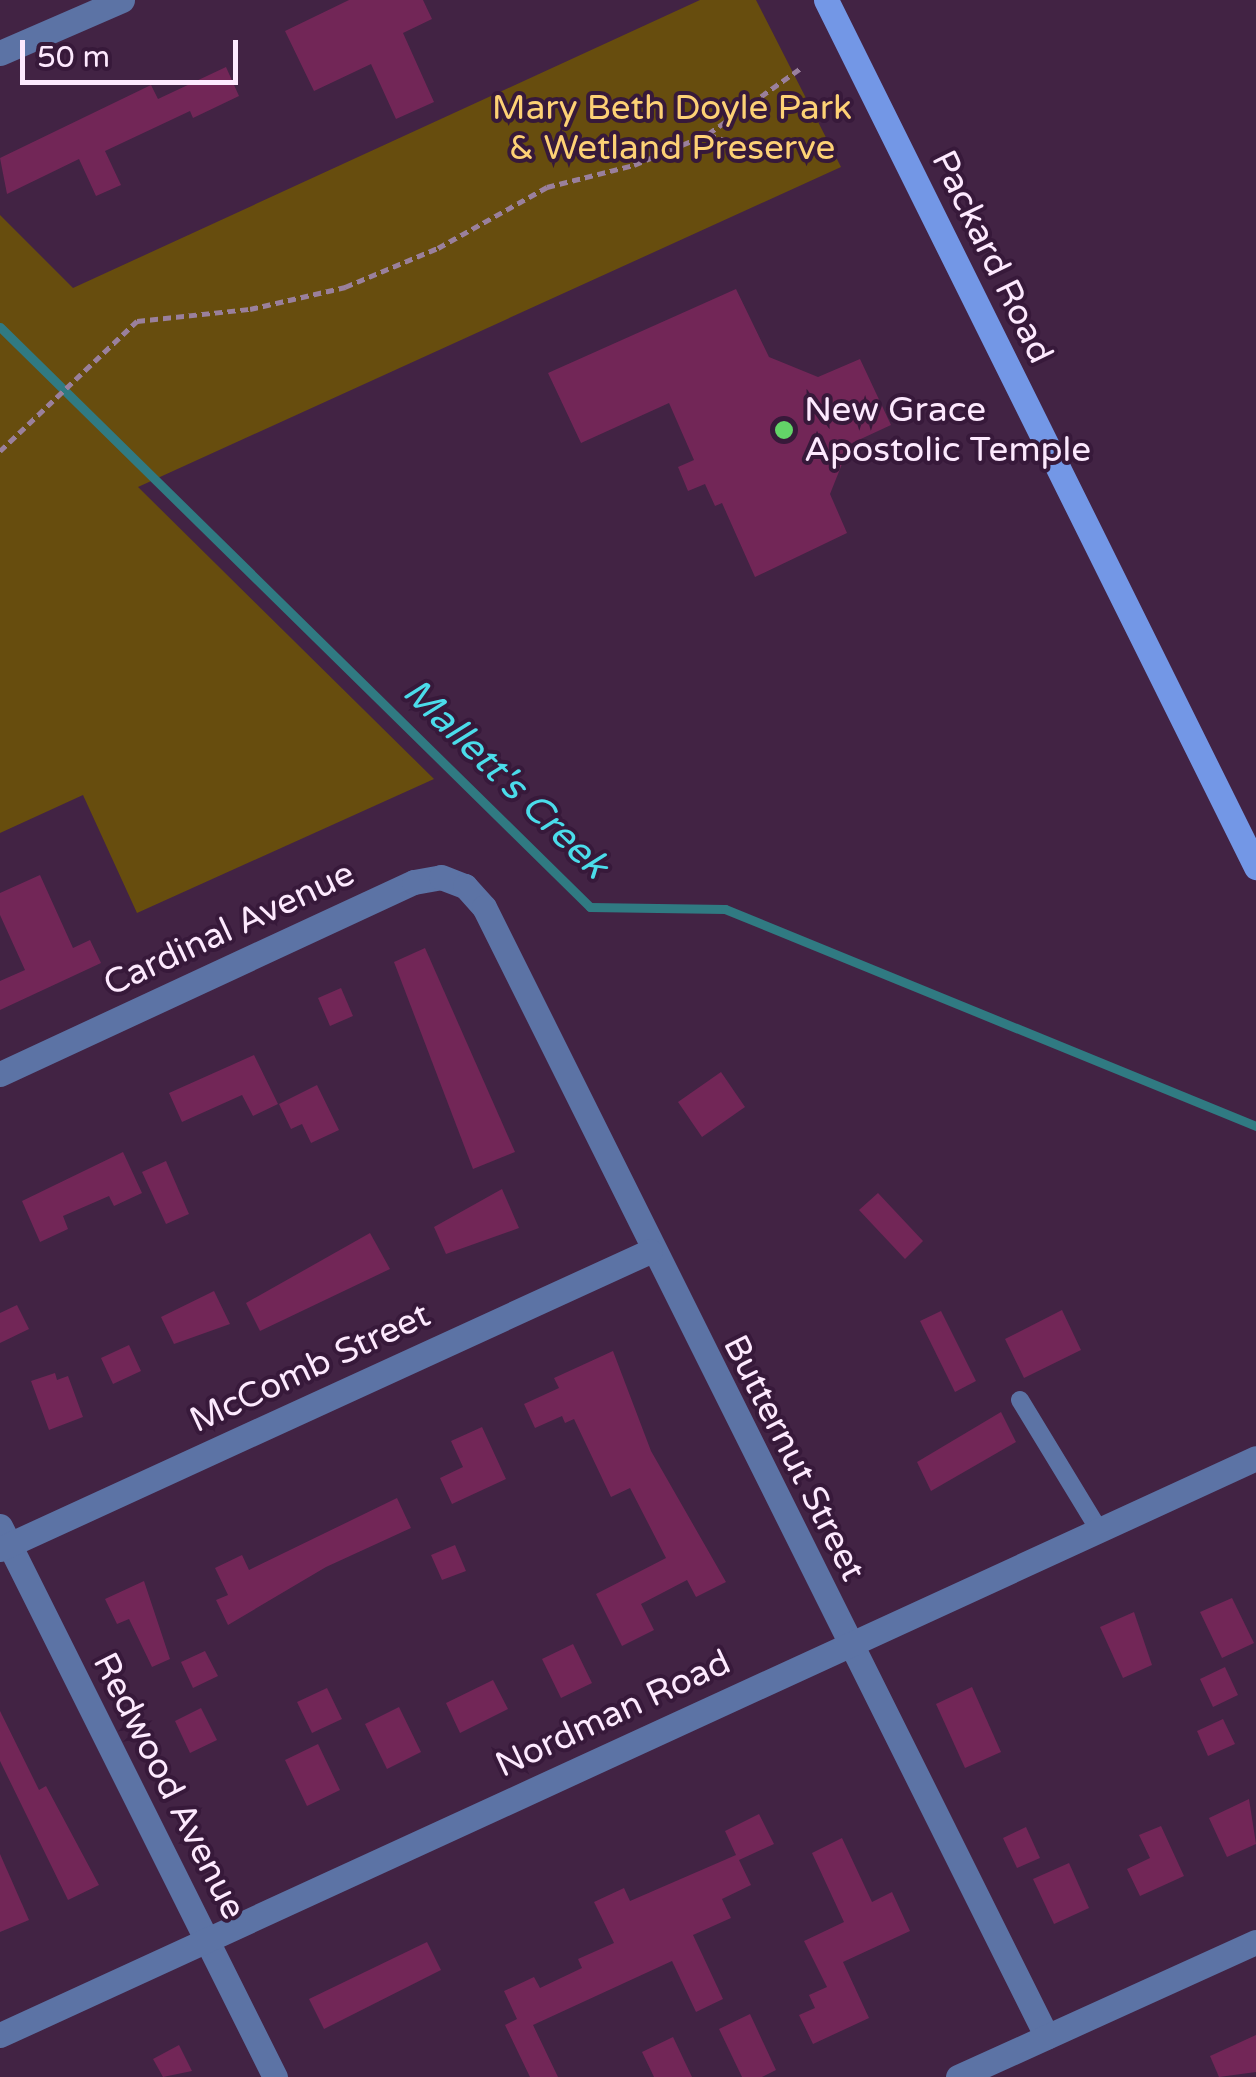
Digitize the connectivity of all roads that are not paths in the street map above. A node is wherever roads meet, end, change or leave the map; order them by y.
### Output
1 (122, 0) edge
2 (826, 0) edge
3 (0, 53) edge
4 (1256, 866) edge
5 (484, 907) joint
6 (0, 1074) edge
7 (650, 1251) junction
8 (1020, 1400) dead end
9 (1256, 1458) edge
10 (1099, 1530) junction
11 (3, 1540) edge
12 (849, 1645) junction
13 (206, 1938) junction
14 (1256, 1942) edge
15 (0, 2035) edge
16 (1047, 2036) junction
17 (275, 2077) edge
18 (958, 2077) edge

1 - 3 street
2 - 4 main road, Packard Road
5 - 6 street, Cardinal Avenue
5 - 7 street, Butternut Street
7 - 11 street, McComb Street
7 - 12 street, Butternut Street
8 - 10 lane
9 - 10 street, Nordman Road
10 - 12 street, Nordman Road
11 - 13 street, Redwood Avenue
12 - 13 street, Nordman Road
12 - 16 street, Butternut Street
13 - 15 street, Nordman Road
13 - 17 street, Redwood Avenue
14 - 16 street
16 - 18 street

